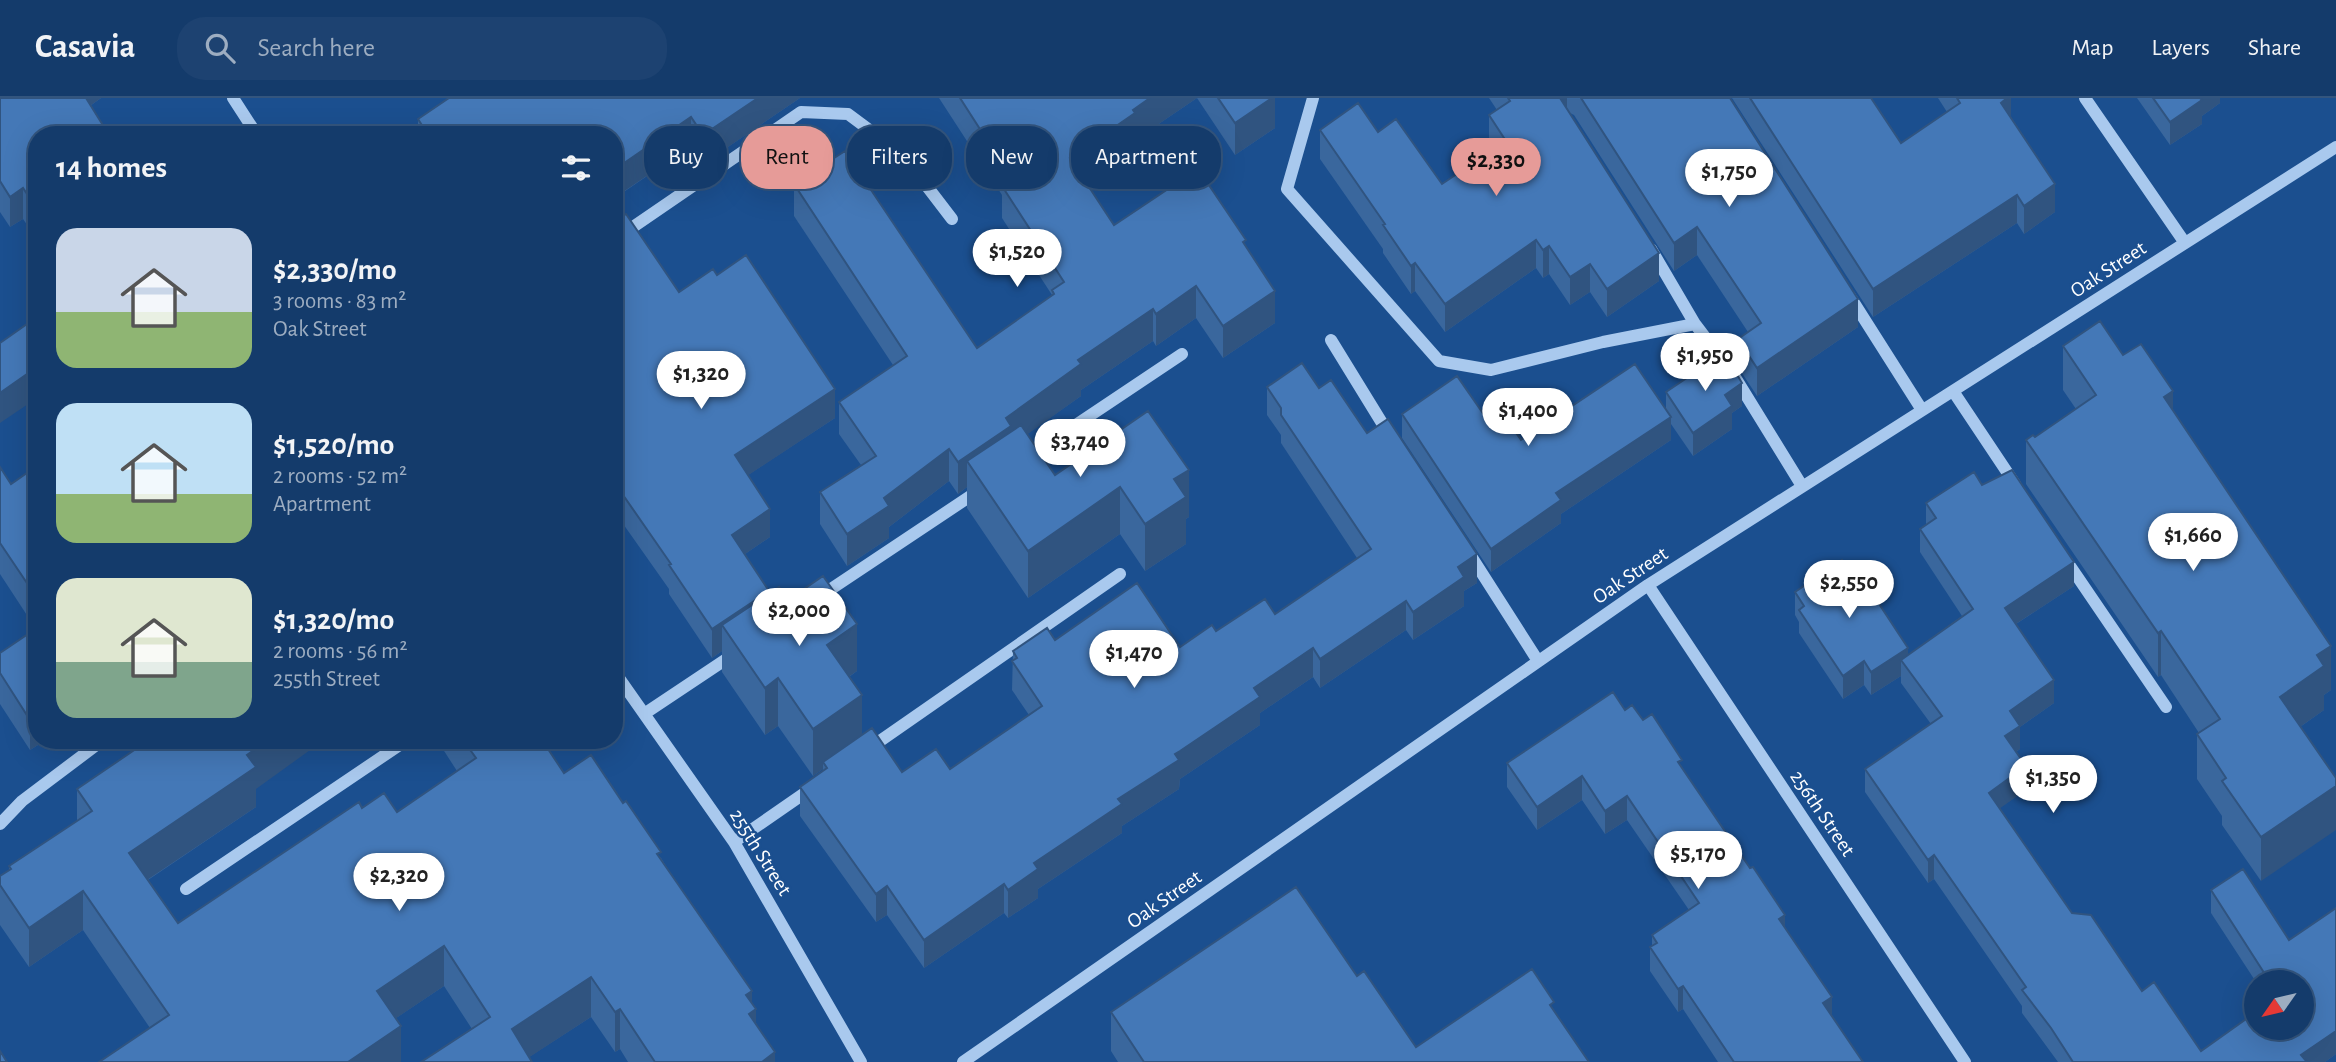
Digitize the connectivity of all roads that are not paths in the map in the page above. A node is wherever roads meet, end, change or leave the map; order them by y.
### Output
1 (233, 98) edge
2 (1313, 98) edge
3 (2085, 98) edge
4 (251, 126) edge
5 (2336, 147) edge
6 (952, 219) dead end
7 (623, 234) edge
8 (1647, 243) edge
9 (2185, 243) junction
10 (1840, 280) edge
11 (1695, 324) junction
12 (1331, 340) dead end
13 (1182, 354) dead end
14 (1953, 391) junction
15 (1922, 410) junction
16 (1397, 446) edge
17 (1010, 469) edge
18 (987, 484) edge
19 (1802, 486) junction
20 (2020, 492) edge
21 (1458, 536) edge
22 (2058, 548) edge
23 (1120, 574) dead end
24 (1648, 585) junction
25 (804, 607) edge
26 (747, 645) edge
27 (1538, 661) junction
28 (623, 684) edge
29 (2166, 707) dead end
30 (644, 714) junction
31 (91, 749) edge
32 (394, 749) edge
33 (859, 755) edge
34 (825, 779) edge
35 (0, 824) edge
36 (734, 842) junction
37 (186, 889) dead end
38 (862, 1062) edge
39 (963, 1062) edge
40 (1965, 1062) edge

1 - 4 street
2 - 11 street
3 - 9 street
5 - 9 street, Oak Street
6 - 7 street
8 - 11 street
9 - 14 street, Oak Street
10 - 15 street
11 - 19 street
12 - 16 street
13 - 17 street
14 - 15 street, Oak Street
14 - 20 street
15 - 19 street, Oak Street
18 - 25 street
19 - 24 street, Oak Street
21 - 27 street
22 - 29 street
23 - 33 street
24 - 27 street, Oak Street
24 - 40 street, 256th Street
26 - 30 street
27 - 39 street, Oak Street
28 - 30 street, 255th Street
30 - 36 street, 255th Street
31 - 35 street
32 - 37 street
34 - 36 street
36 - 38 street, 255th Street

